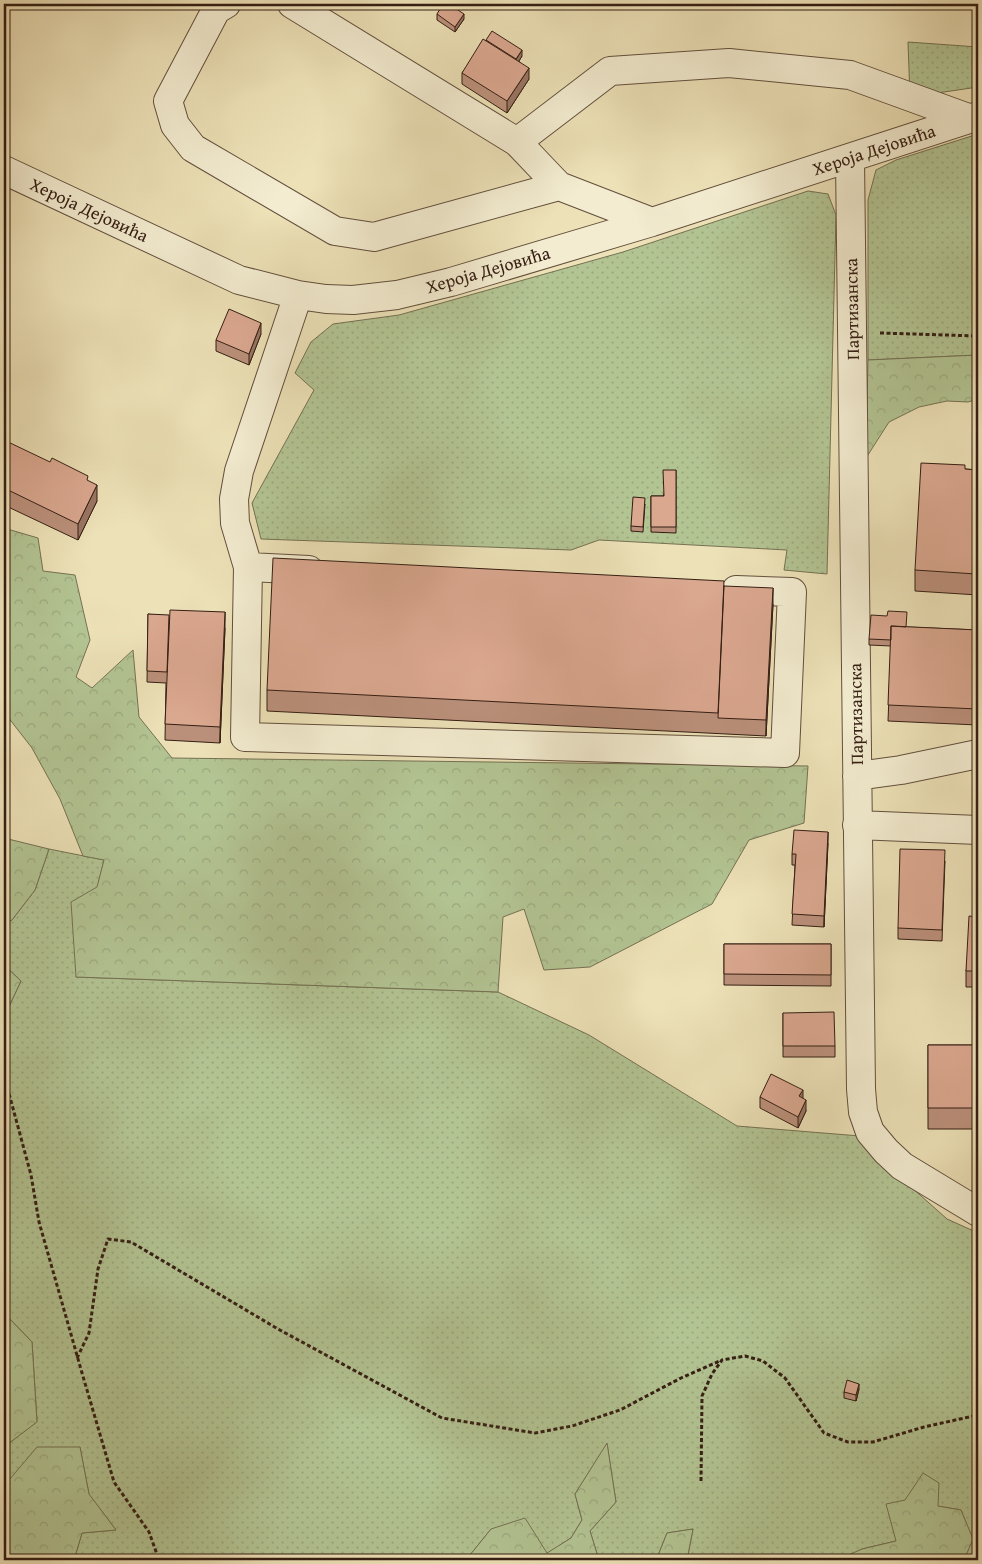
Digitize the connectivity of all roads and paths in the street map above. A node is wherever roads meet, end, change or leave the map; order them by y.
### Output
1 (226, 4) edge
2 (292, 4) edge
3 (975, 118) edge
4 (517, 142) junction
5 (850, 159) junction
6 (4, 170) edge
7 (559, 186) junction
8 (652, 222) junction
9 (298, 295) junction
10 (852, 332) junction
11 (978, 336) edge
12 (248, 567) junction
13 (337, 572) edge
14 (713, 589) edge
15 (978, 754) edge
16 (857, 776) junction
17 (858, 826) junction
18 (978, 830) edge
19 (4, 1075) edge
20 (978, 1212) edge
21 (77, 1358) junction
22 (722, 1360) junction
23 (978, 1415) edge
24 (701, 1481) dead end
25 (159, 1560) edge

1 - 7 street
2 - 4 street
3 - 4 street
3 - 5 street, Хероја Дејовића
4 - 7 street
5 - 8 street, Хероја Дејовића
5 - 10 street, Партизанска
6 - 9 street, Хероја Дејовића
7 - 8 street
8 - 9 street, Хероја Дејовића
9 - 12 street
10 - 11 path
10 - 16 street, Партизанска
12 - 13 street
12 - 14 street
15 - 16 street
16 - 17 street, Партизанска
17 - 18 street
17 - 20 street, Партизанска
19 - 21 path
21 - 22 path
21 - 25 path
22 - 23 path
22 - 24 path

